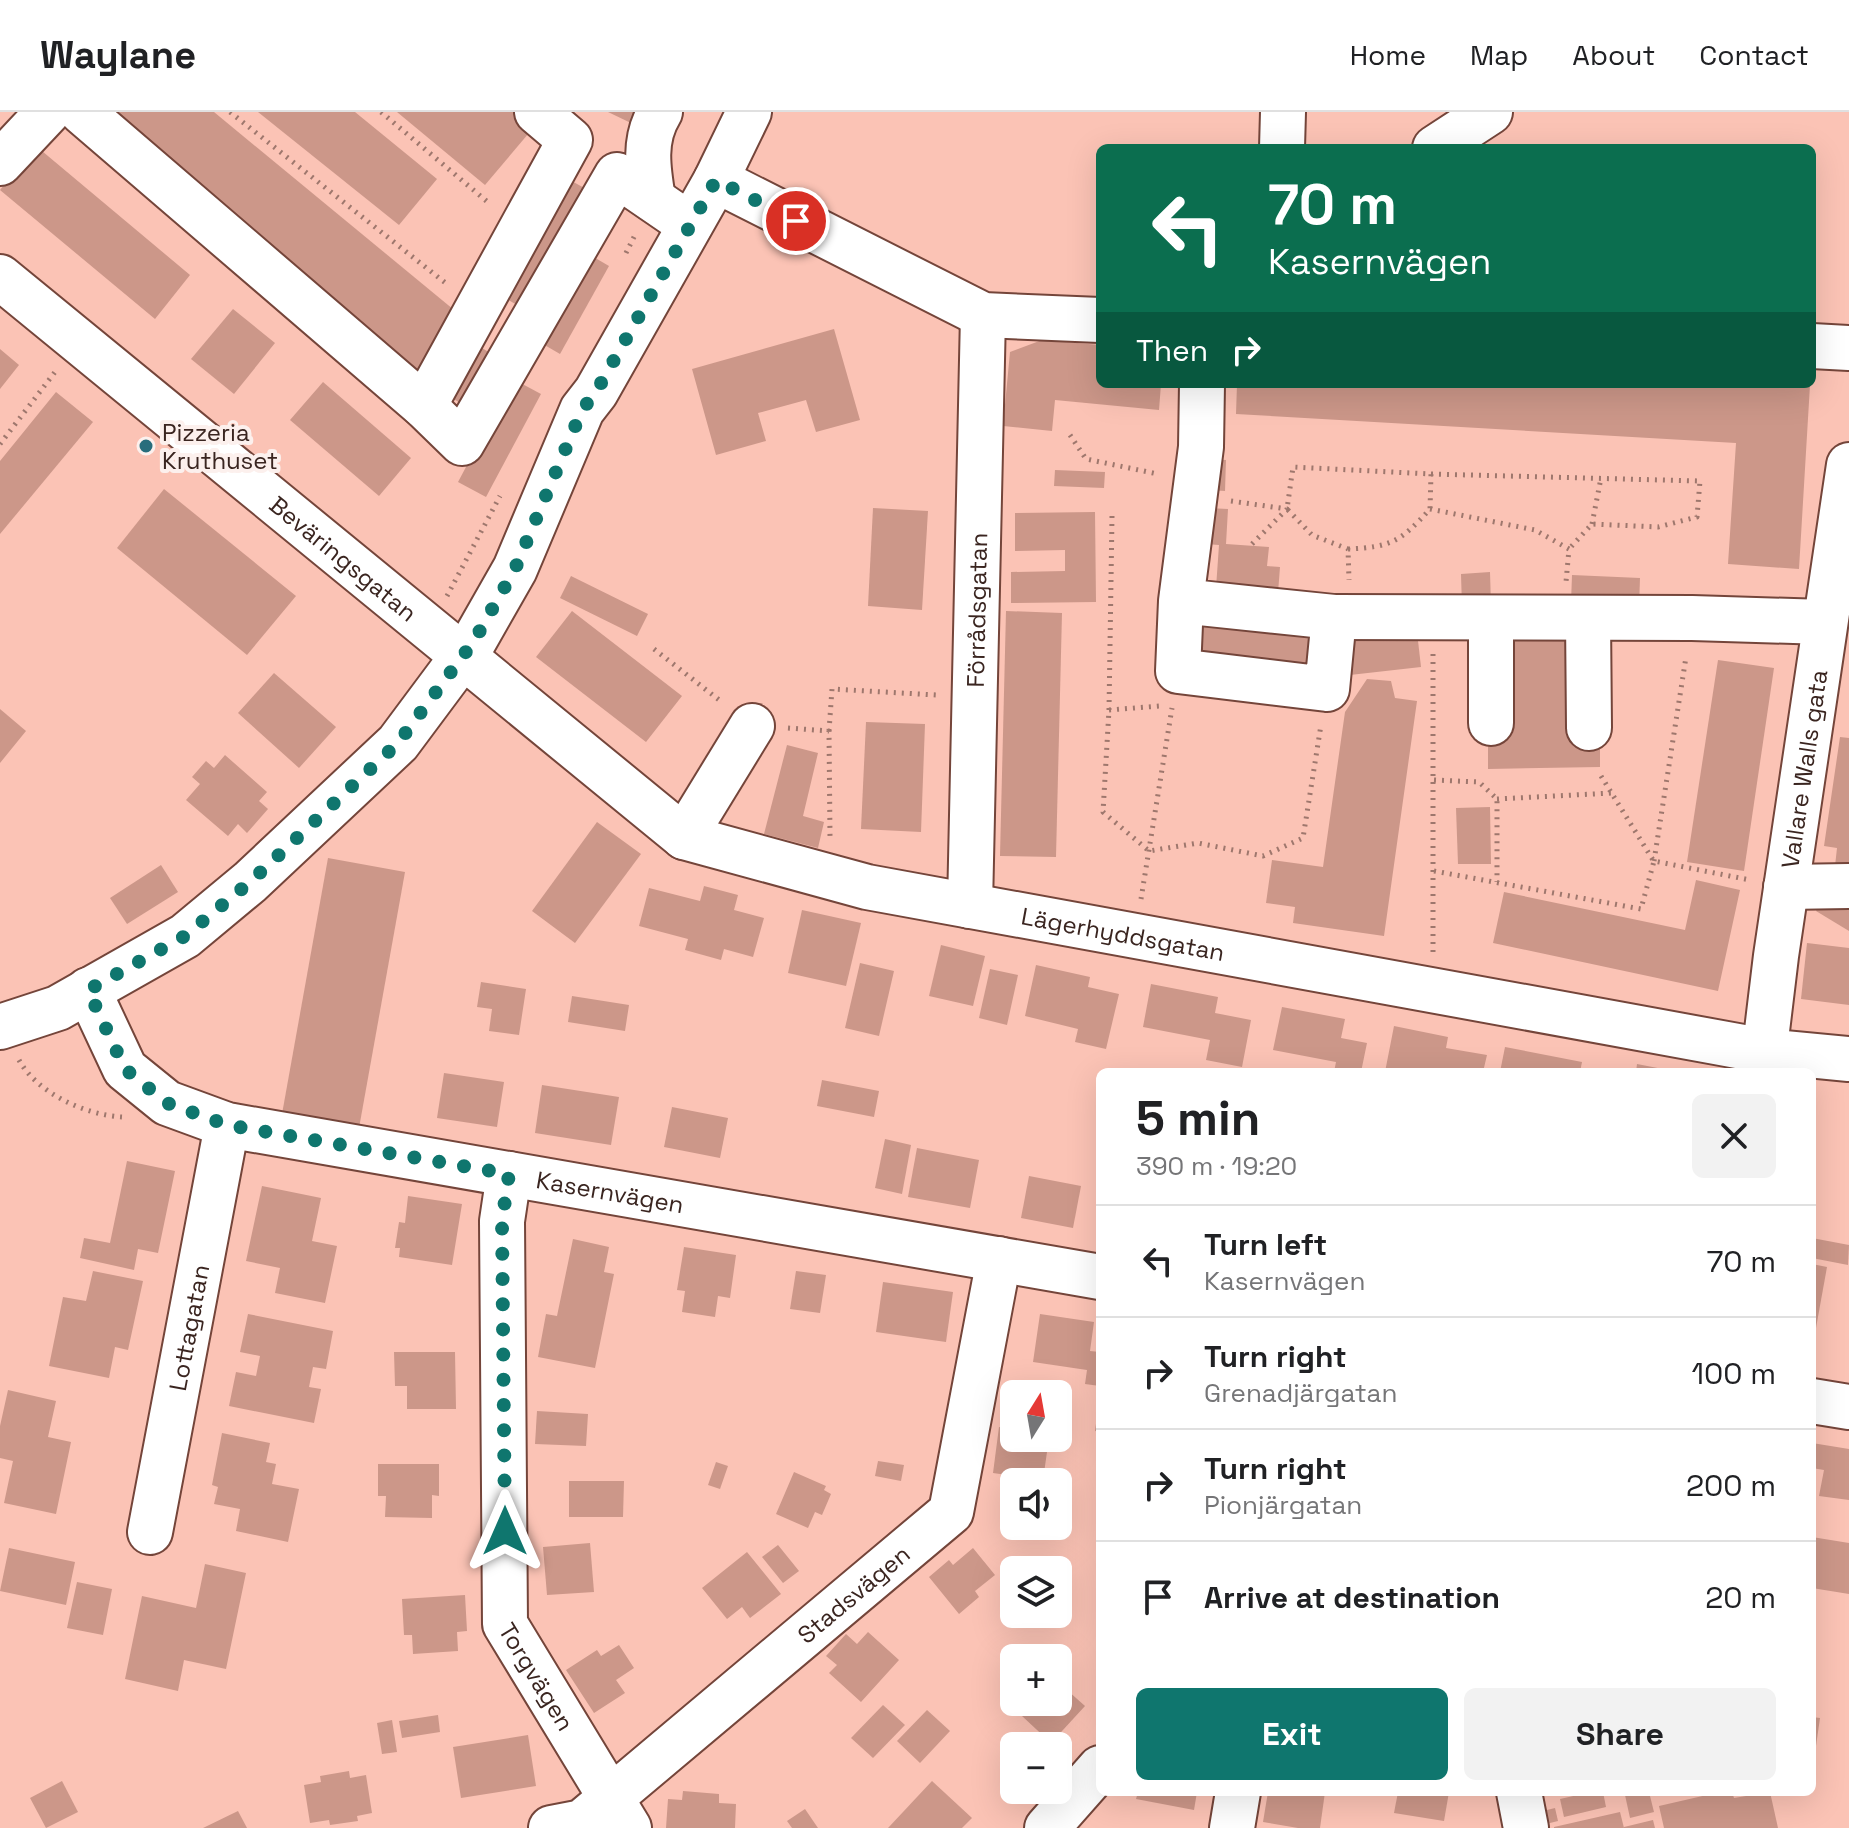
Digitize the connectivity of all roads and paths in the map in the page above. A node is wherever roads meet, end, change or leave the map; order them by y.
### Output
1 (48, 112) edge
2 (82, 112) edge
3 (230, 112) edge
4 (381, 112) edge
5 (537, 112) edge
6 (660, 112) edge
7 (749, 112) edge
8 (1283, 112) edge
9 (1490, 112) edge
10 (570, 140) junction
11 (1282, 144) edge
12 (1441, 144) edge
13 (0, 163) edge
14 (617, 175) junction
15 (716, 180) junction
16 (653, 199) junction
17 (690, 225) junction
18 (522, 231) junction
19 (0, 277) edge
20 (479, 309) junction
21 (983, 315) junction
22 (1096, 320) edge
23 (1816, 346) edge
24 (1849, 348) edge
25 (64, 361) dead end
26 (1202, 388) edge
27 (424, 406) junction
28 (1070, 435) dead end
29 (0, 444) edge
30 (1849, 465) edge
31 (1431, 474) junction
32 (1601, 478) junction
33 (1195, 489) junction
34 (1287, 509) junction
35 (1430, 509) junction
36 (1112, 516) dead end
37 (1592, 524) junction
38 (1250, 546) dead end
39 (1348, 549) junction
40 (1569, 549) junction
41 (1181, 601) junction
42 (1834, 605) edge
43 (1342, 617) junction
44 (1433, 617) junction
45 (1491, 618) junction
46 (1575, 618) junction
47 (1692, 618) junction
48 (463, 656) junction
49 (1327, 689) junction
50 (974, 697) junction
51 (1109, 710) junction
52 (1491, 723) dead end
53 (752, 726) dead end
54 (1589, 728) dead end
55 (829, 731) dead end
56 (1601, 776) dead end
57 (1434, 780) junction
58 (1612, 793) junction
59 (1497, 799) junction
60 (684, 837) junction
61 (1149, 851) junction
62 (1654, 861) junction
63 (1434, 871) junction
64 (1497, 882) junction
65 (1849, 886) edge
66 (1786, 887) junction
67 (970, 906) junction
68 (1135, 936) junction
69 (88, 990) junction
70 (1432, 990) junction
71 (3, 1026) edge
72 (1849, 1059) edge
73 (1764, 1062) edge
74 (167, 1103) junction
75 (227, 1125) junction
76 (509, 1174) junction
77 (999, 1259) junction
78 (1096, 1276) edge
79 (1816, 1402) edge
80 (1849, 1407) edge
81 (150, 1532) dead end
82 (1096, 1773) edge
83 (1237, 1796) edge
84 (1520, 1796) edge
85 (620, 1813) edge
86 (551, 1828) edge
87 (1047, 1828) edge
88 (1232, 1828) edge
89 (1526, 1828) edge

1 - 13 street
2 - 27 street
3 - 20 path
4 - 18 path
5 - 10 street
6 - 16 street
7 - 15 street
8 - 11 street
9 - 12 street
10 - 14 street
10 - 18 street
14 - 16 street
14 - 27 street
15 - 17 street
15 - 21 street
16 - 17 street
17 - 48 street
18 - 20 street
19 - 48 street, Beväringsgatan
20 - 27 street
21 - 22 street
21 - 50 street, Förrådsgatan
23 - 24 street
25 - 29 path
26 - 33 street
28 - 33 path
30 - 42 street, Vallare Walls gata
31 - 32 path
31 - 34 path
31 - 35 path
32 - 37 path
32 - 37 path
33 - 34 path
33 - 41 street
34 - 38 path
34 - 39 path
35 - 39 path
35 - 40 path
36 - 51 path
37 - 40 path
39 - 43 path
40 - 46 path
41 - 43 street
41 - 49 street
42 - 47 street
42 - 66 street, Vallare Walls gata
43 - 44 street
43 - 49 street
44 - 45 street
44 - 57 path
45 - 46 street
45 - 52 street
46 - 47 street
46 - 54 street
47 - 62 path
48 - 60 street, Lägerhyddsgatan
48 - 69 street
49 - 61 path
50 - 55 path
50 - 67 street, Förrådsgatan
51 - 61 path
51 - 61 path
53 - 60 street
56 - 58 path
57 - 59 path
57 - 63 path
58 - 59 path
58 - 62 path
59 - 64 path
60 - 67 street, Lägerhyddsgatan
61 - 68 path
62 - 64 path
62 - 66 path
63 - 64 path
63 - 70 path
65 - 66 street
66 - 73 street, Vallare Walls gata
67 - 68 street, Lägerhyddsgatan
68 - 70 street, Lägerhyddsgatan
69 - 71 street
69 - 74 street, Kasernvägen
70 - 73 street, Lägerhyddsgatan
71 - 74 path
72 - 73 street, Lägerhyddsgatan
74 - 75 street, Kasernvägen
75 - 76 street, Kasernvägen
75 - 81 street, Lottagatan
76 - 77 street, Kasernvägen
76 - 85 street, Torgvägen
77 - 78 street, Kasernvägen
77 - 85 street, Stadsvägen
79 - 80 street
82 - 87 street
83 - 88 street
84 - 89 street
85 - 86 street, Stadsvägen

